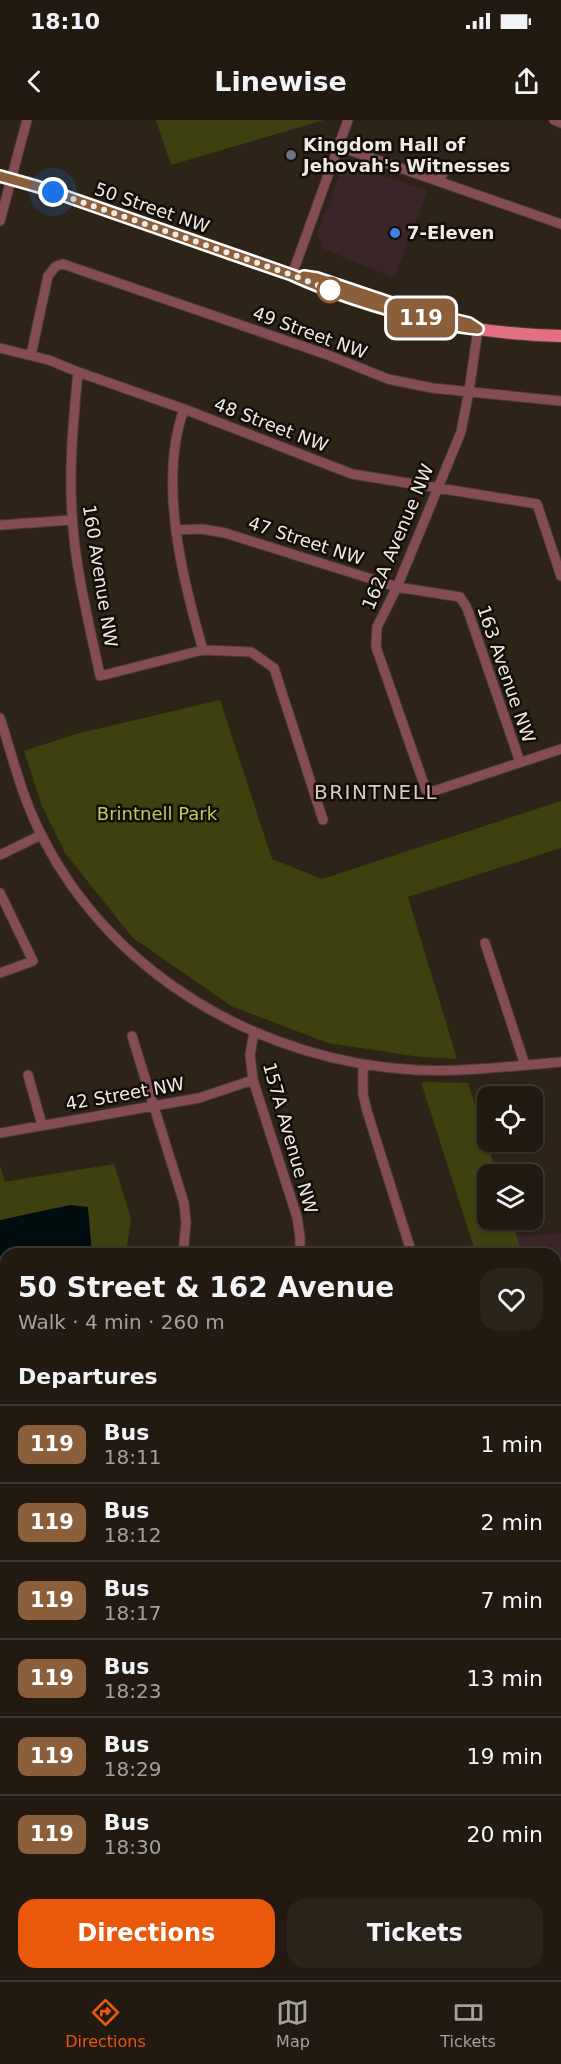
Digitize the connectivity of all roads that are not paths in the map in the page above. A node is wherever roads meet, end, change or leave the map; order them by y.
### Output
1 (27, 120) edge
2 (348, 120) edge
3 (554, 120) edge
4 (561, 123) edge
5 (340, 147) junction
6 (445, 166) dead end
7 (6, 178) edge
8 (440, 181) junction
9 (0, 221) edge
10 (561, 224) edge
11 (292, 275) junction
12 (478, 329) junction
13 (561, 336) edge
14 (0, 348) edge
15 (31, 355) junction
16 (78, 372) junction
17 (469, 391) junction
18 (561, 400) edge
19 (184, 409) junction
20 (437, 487) junction
21 (72, 520) junction
22 (0, 525) edge
23 (176, 530) junction
24 (561, 576) edge
25 (397, 587) junction
26 (460, 597) joint
27 (203, 650) junction
28 (0, 718) edge
29 (561, 749) edge
30 (520, 762) junction
31 (323, 820) dead end
32 (41, 835) junction
33 (0, 855) edge
34 (0, 892) edge
35 (485, 943) dead end
36 (0, 973) edge
37 (254, 1032) junction
38 (132, 1036) dead end
39 (561, 1062) edge
40 (363, 1064) junction
41 (525, 1065) junction
42 (28, 1075) dead end
43 (253, 1080) junction
44 (154, 1107) junction
45 (42, 1125) junction
46 (0, 1133) edge
47 (184, 1248) edge
48 (300, 1248) edge
49 (410, 1248) edge

1 - 7 street
2 - 5 street
3 - 4 street
5 - 8 street
5 - 11 street
6 - 8 street
7 - 9 street
7 - 11 main road, 50 Street NW
8 - 10 street
11 - 12 main road, 50 Street NW
12 - 13 main road, 50 Street NW
12 - 17 street, 162A Avenue NW
14 - 15 street, 48 Street NW
15 - 16 street, 48 Street NW
15 - 17 street, 49 Street NW
16 - 19 street, 48 Street NW
16 - 21 street, 160 Avenue NW
17 - 18 street, 49 Street NW
17 - 20 street, 162A Avenue NW
19 - 20 street, 48 Street NW
19 - 23 street
20 - 24 street, 48 Street NW
20 - 25 street, 162A Avenue NW
21 - 22 street
21 - 27 street, 160 Avenue NW
23 - 25 street, 47 Street NW
23 - 27 street
25 - 26 street, 47 Street NW
25 - 30 street, 162A Avenue NW
26 - 30 street, 163 Avenue NW
27 - 31 street
28 - 32 street
29 - 30 street
32 - 33 street
32 - 37 street
34 - 36 street
35 - 41 street
37 - 40 street
37 - 43 street, 157A Avenue NW
38 - 44 street
39 - 41 street
40 - 41 street
40 - 49 street
42 - 45 street
43 - 44 street, 42 Street NW
43 - 48 street, 157A Avenue NW
44 - 45 street, 42 Street NW
44 - 47 street
45 - 46 street, 42 Street NW

